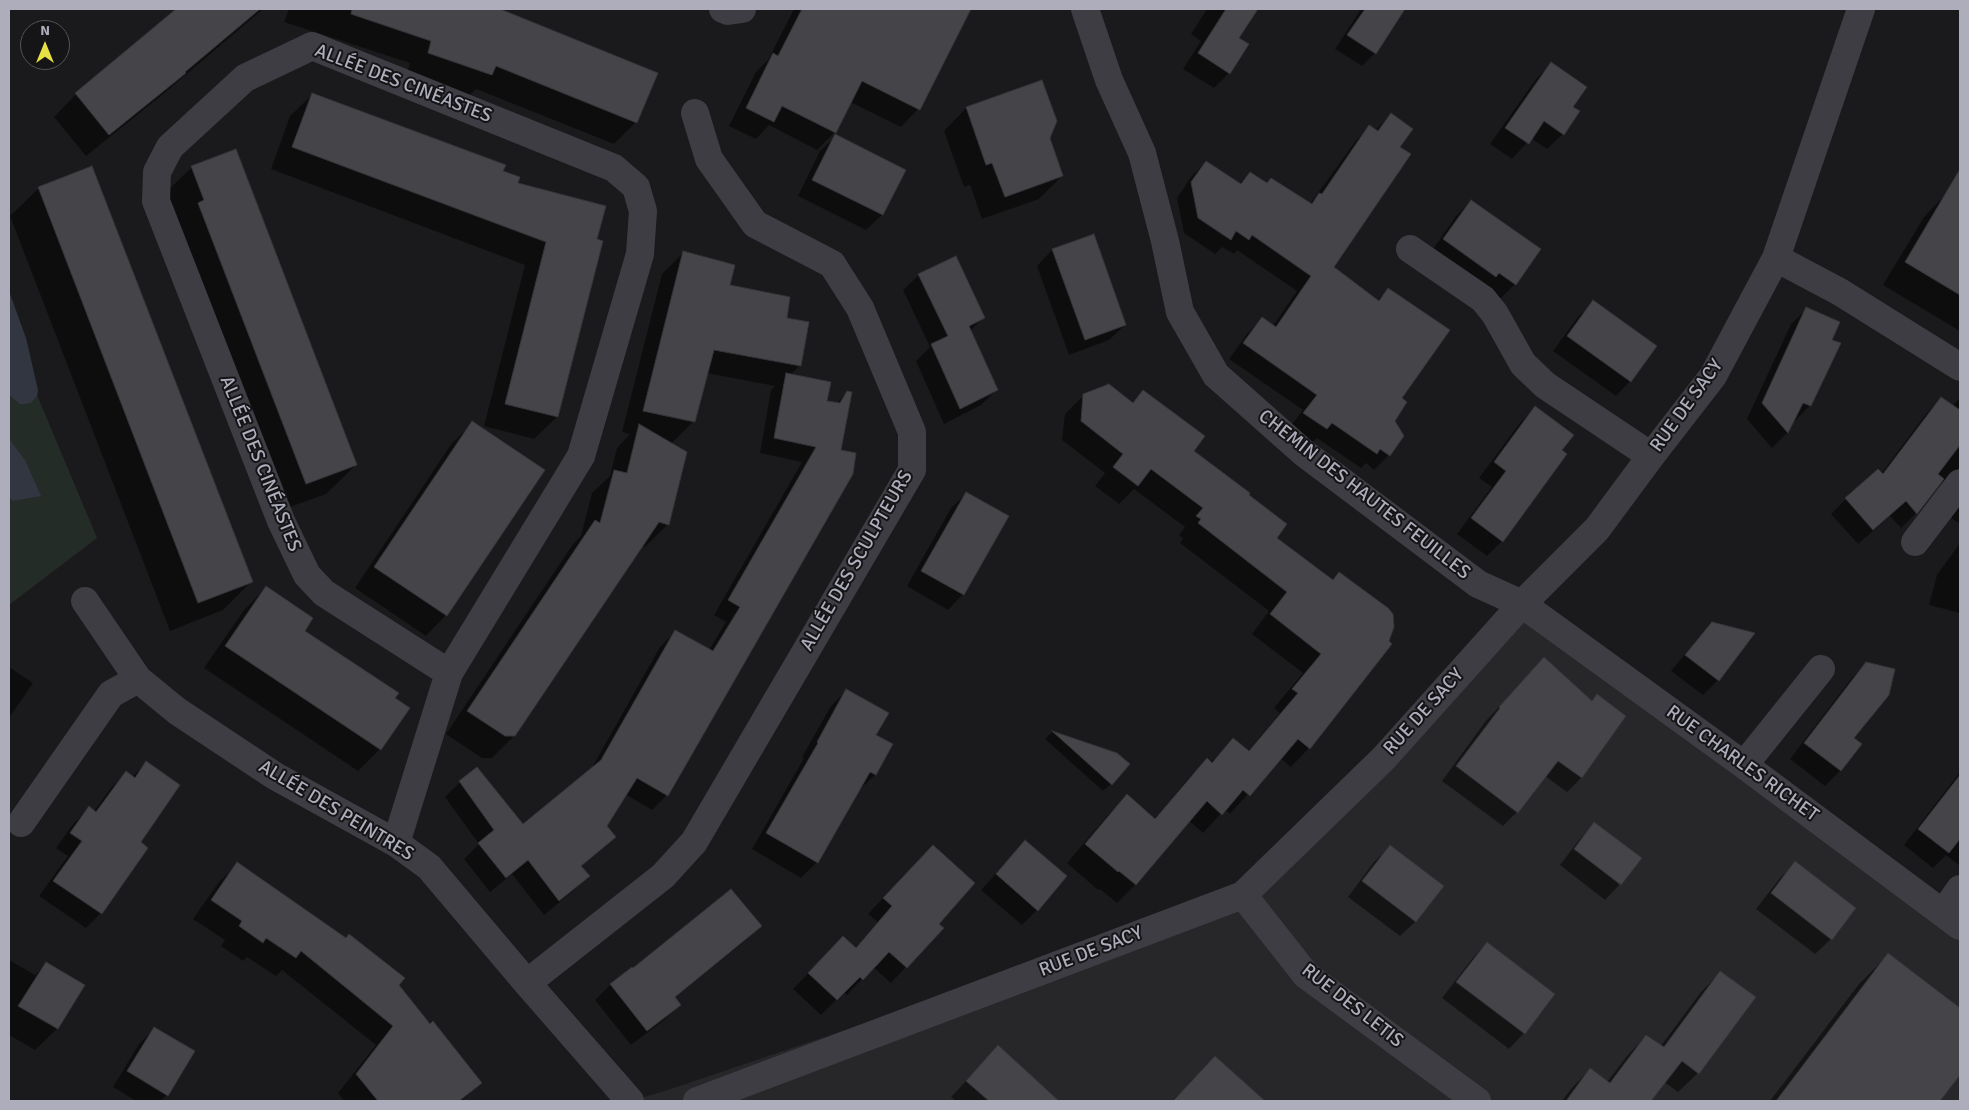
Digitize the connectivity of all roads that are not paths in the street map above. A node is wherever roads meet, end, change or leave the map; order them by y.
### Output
1 (722, 9) edge
2 (742, 9) edge
3 (1085, 9) edge
4 (1861, 9) edge
5 (695, 112) dead end
6 (1410, 249) dead end
7 (1776, 258) junction
8 (1960, 367) edge
9 (1651, 456) junction
10 (1960, 483) edge
11 (1915, 542) dead end
12 (85, 602) dead end
13 (1522, 604) junction
14 (1821, 669) dead end
15 (449, 673) junction
16 (138, 679) junction
17 (1744, 765) junction
18 (21, 823) dead end
19 (396, 843) junction
20 (1960, 889) edge
21 (1243, 895) junction
22 (1952, 919) edge
23 (526, 984) junction
24 (630, 1101) edge
25 (697, 1101) edge
26 (1477, 1101) edge

1 - 2 street
3 - 13 street, CHEMIN DES HAUTES FEUILLES
4 - 7 street, RUE DE SACY
5 - 23 street, ALLÉE DES SCULPTEURS
6 - 9 street
7 - 8 street
7 - 9 street, RUE DE SACY
9 - 13 street, RUE DE SACY
10 - 11 street
12 - 16 street, ALLÉE DES PEINTRES
13 - 17 street, RUE CHARLES RICHET
13 - 21 street, RUE DE SACY
14 - 17 street
15 - 15 street, ALLÉE DES CINÉASTES
15 - 19 street, ALLÉE DES CINÉASTES
16 - 18 street
16 - 19 street, ALLÉE DES PEINTRES
17 - 22 street, RUE CHARLES RICHET
19 - 23 street, ALLÉE DES PEINTRES
20 - 22 street
21 - 25 street, RUE DE SACY
21 - 26 street, RUE DES LETIS
23 - 24 street, ALLÉE DES PEINTRES

